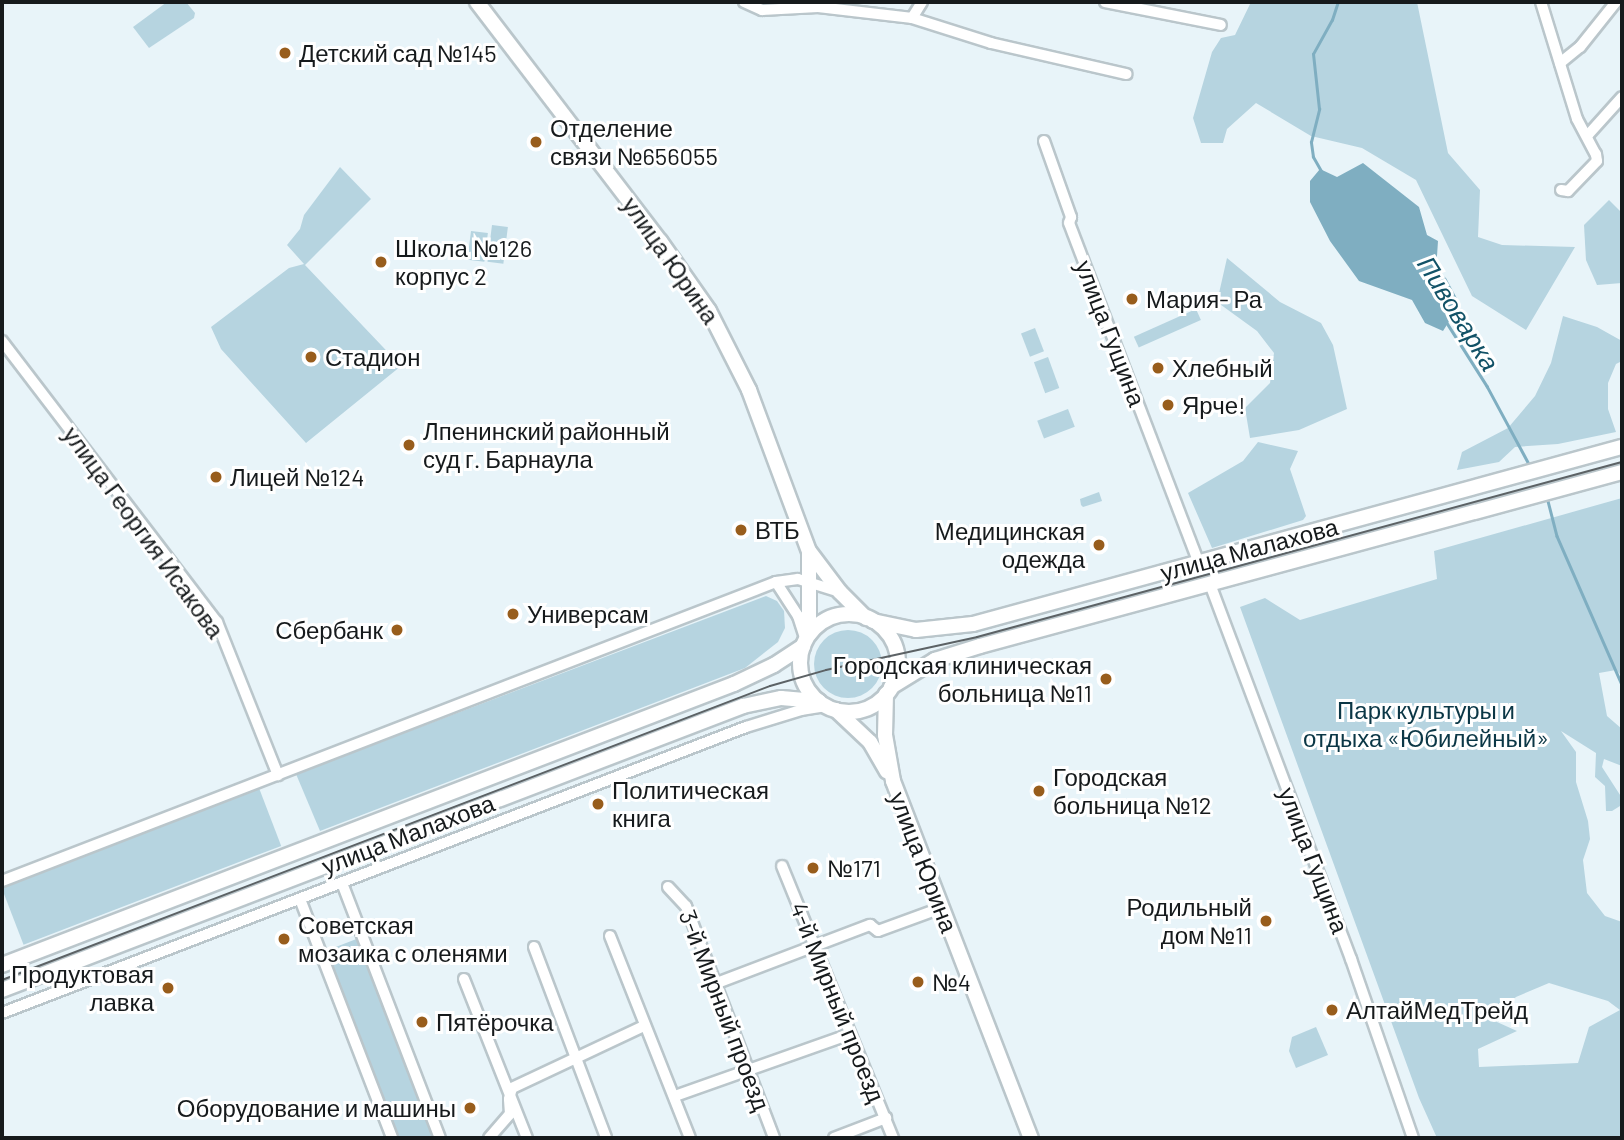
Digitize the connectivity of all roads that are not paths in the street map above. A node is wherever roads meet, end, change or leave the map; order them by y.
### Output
1 (477, 2) edge
2 (744, 2) edge
3 (922, 2) edge
4 (1105, 2) edge
5 (1541, 2) edge
6 (1615, 2) edge
7 (912, 18) junction
8 (1221, 25) dead end
9 (1560, 63) junction
10 (1126, 74) dead end
11 (1622, 97) edge
12 (1587, 136) junction
13 (1044, 141) dead end
14 (1561, 190) dead end
15 (2, 341) edge
16 (1622, 447) edge
17 (1622, 472) edge
18 (809, 551) junction
19 (1199, 563) junction
20 (776, 582) junction
21 (811, 582) junction
22 (1210, 584) junction
23 (840, 592) junction
24 (869, 619) junction
25 (806, 640) junction
26 (889, 691) junction
27 (827, 706) junction
28 (278, 775) junction
29 (893, 781) junction
30 (782, 866) dead end
31 (2, 881) edge
32 (342, 883) junction
33 (668, 887) dead end
34 (300, 899) junction
35 (941, 908) junction
36 (610, 936) dead end
37 (816, 945) junction
38 (534, 947) dead end
39 (2, 965) edge
40 (464, 979) dead end
41 (717, 983) junction
42 (2, 990) edge
43 (2, 1013) edge
44 (644, 1026) junction
45 (850, 1034) junction
46 (575, 1056) junction
47 (749, 1069) junction
48 (510, 1091) junction
49 (675, 1096) junction
50 (886, 1118) junction
51 (392, 1138) edge
52 (439, 1138) edge
53 (489, 1138) edge
54 (527, 1138) edge
55 (606, 1138) edge
56 (691, 1138) edge
57 (774, 1138) edge
58 (834, 1138) edge
59 (892, 1138) edge
60 (1031, 1138) edge
61 (1413, 1138) edge

1 - 18 main road, улица Юрина
2 - 7 street
3 - 7 street
4 - 8 street
5 - 9 street
6 - 9 street
7 - 10 street
9 - 12 street
11 - 12 street
12 - 14 street
13 - 19 street, улица Гущина
15 - 28 street, улица Георгия Исакова
16 - 19 main road, улица Малахова
17 - 22 main road, улица Малахова
18 - 21 main road, улица Юрина
18 - 23 main road, улица Юрина
19 - 24 main road, улица Малахова
20 - 21 street
20 - 25 street
20 - 28 street
21 - 23 street
21 - 25 main road, улица Юрина
22 - 26 main road, улица Малахова
22 - 61 street, улица Гущина
23 - 24 main road, улица Юрина
24 - 25 main road
24 - 26 main road
25 - 27 main road
25 - 39 main road, улица Малахова
26 - 27 main road
26 - 29 main road, улица Юрина
27 - 29 main road, улица Юрина
27 - 32 street
27 - 42 main road, улица Малахова
28 - 31 street
29 - 35 main road, улица Юрина
30 - 37 street, 4-й Мирный проезд
32 - 34 street
32 - 52 street
33 - 41 street, 3-й Мирный проезд
34 - 43 street
34 - 51 street
35 - 37 street
35 - 60 main road, улица Юрина
36 - 44 street
37 - 41 street
37 - 45 street, 4-й Мирный проезд
38 - 46 street
40 - 48 street
41 - 47 street, 3-й Мирный проезд
44 - 46 street
44 - 49 street
45 - 47 street
45 - 50 street, 4-й Мирный проезд
46 - 48 street
46 - 55 street
47 - 49 street
47 - 57 street, 3-й Мирный проезд
48 - 53 street
48 - 54 street
49 - 56 street
50 - 58 street
50 - 59 street, 4-й Мирный проезд

